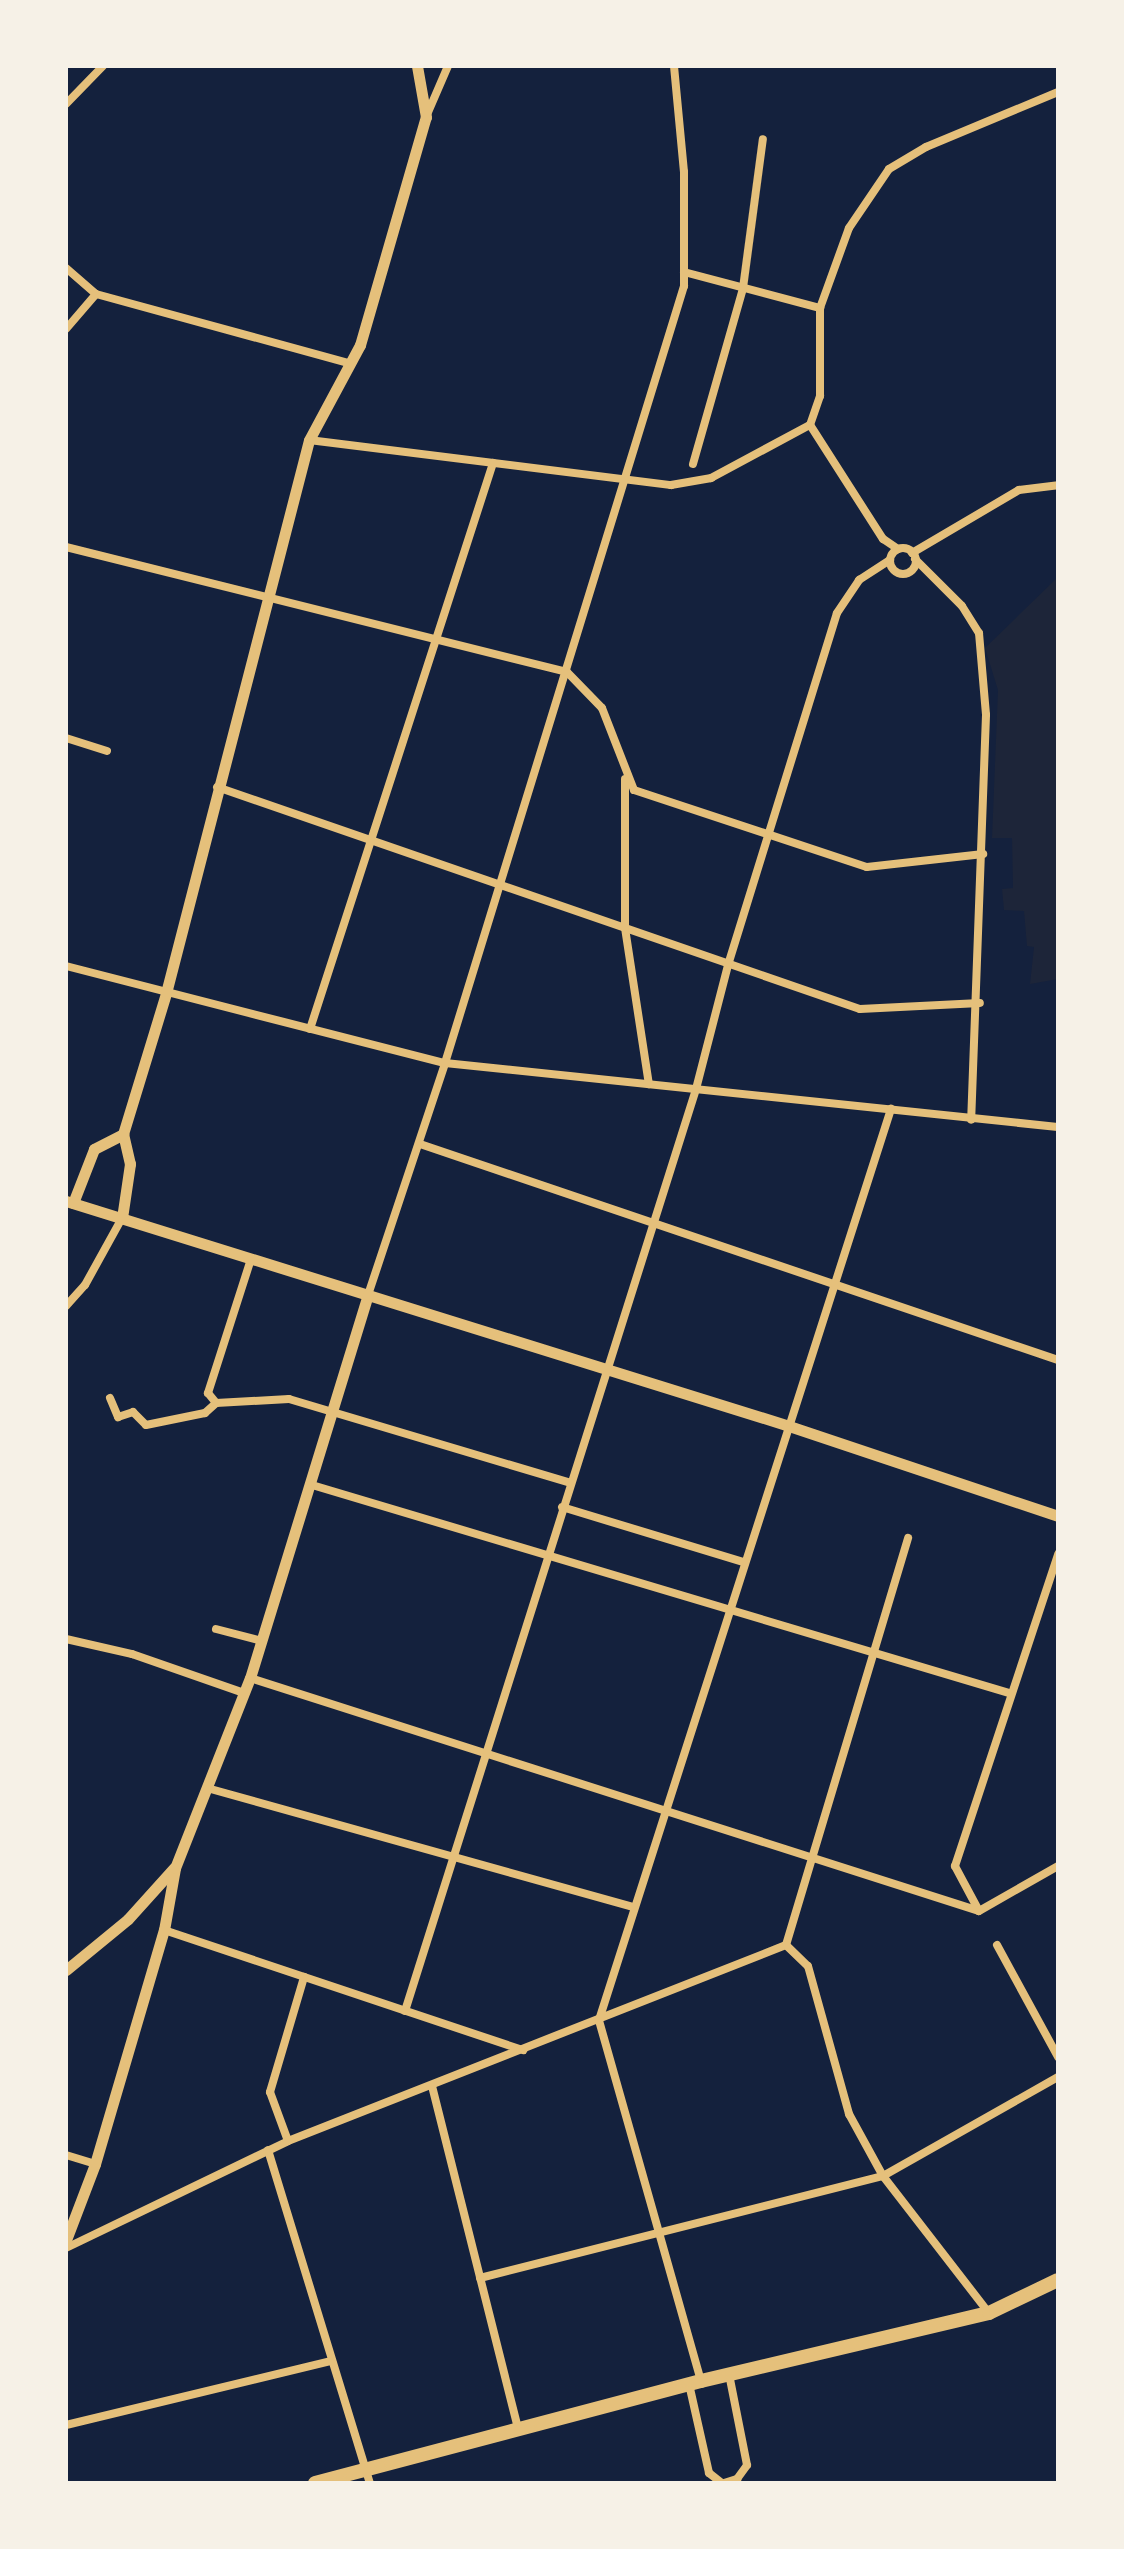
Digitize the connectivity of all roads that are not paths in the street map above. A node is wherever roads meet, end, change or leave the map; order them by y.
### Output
1 (103, 66) edge
2 (417, 66) edge
3 (448, 66) edge
4 (674, 66) edge
5 (1058, 92) edge
6 (66, 104) edge
7 (426, 117) junction
8 (763, 139) dead end
9 (66, 268) edge
10 (684, 272) junction
11 (743, 288) junction
12 (96, 294) junction
13 (820, 308) junction
14 (66, 329) edge
15 (348, 363) junction
16 (810, 425) junction
17 (309, 440) junction
18 (493, 463) junction
19 (693, 464) dead end
20 (624, 478) junction
21 (1058, 485) edge
22 (66, 547) edge
23 (898, 549) junction
24 (914, 556) junction
25 (890, 560) junction
26 (265, 600) junction
27 (438, 642) junction
28 (567, 672) junction
29 (66, 738) edge
30 (107, 751) dead end
31 (625, 777) junction
32 (217, 787) junction
33 (769, 831) junction
34 (372, 841) junction
35 (983, 854) junction
36 (501, 882) junction
37 (625, 928) junction
38 (728, 965) junction
39 (66, 966) edge
40 (166, 993) junction
41 (980, 1003) junction
42 (310, 1029) junction
43 (445, 1063) junction
44 (649, 1084) junction
45 (696, 1089) junction
46 (891, 1109) junction
47 (971, 1120) junction
48 (1058, 1127) edge
49 (123, 1134) junction
50 (420, 1144) junction
51 (69, 1202) edge
52 (122, 1218) junction
53 (651, 1226) junction
54 (251, 1259) junction
55 (834, 1282) junction
56 (368, 1295) junction
57 (66, 1306) edge
58 (1058, 1360) edge
59 (605, 1369) junction
60 (110, 1398) dead end
61 (216, 1403) junction
62 (330, 1411) junction
63 (786, 1425) junction
64 (570, 1483) junction
65 (312, 1485) junction
66 (562, 1507) junction
67 (1058, 1516) edge
68 (908, 1538) dead end
69 (548, 1556) junction
70 (1056, 1560) edge
71 (743, 1562) junction
72 (728, 1610) junction
73 (216, 1629) dead end
74 (66, 1639) edge
75 (262, 1641) junction
76 (872, 1653) junction
77 (250, 1678) junction
78 (244, 1693) junction
79 (1009, 1693) junction
80 (486, 1754) junction
81 (207, 1788) junction
82 (664, 1810) junction
83 (811, 1857) junction
84 (453, 1859) junction
85 (1058, 1866) edge
86 (175, 1868) junction
87 (633, 1907) junction
88 (979, 1911) junction
89 (164, 1930) junction
90 (786, 1945) junction
91 (997, 1945) dead end
92 (66, 1970) edge
93 (304, 1977) junction
94 (405, 2011) junction
95 (599, 2020) junction
96 (523, 2050) junction
97 (1058, 2057) edge
98 (1058, 2077) edge
99 (432, 2086) junction
100 (288, 2141) junction
101 (268, 2150) junction
102 (66, 2155) edge
103 (95, 2164) junction
104 (883, 2176) junction
105 (659, 2232) junction
106 (66, 2240) edge
107 (66, 2248) edge
108 (480, 2278) junction
109 (1057, 2282) edge
110 (989, 2313) junction
111 (330, 2361) junction
112 (729, 2374) junction
113 (695, 2382) junction
114 (66, 2425) edge
115 (518, 2429) junction
116 (368, 2476) edge
117 (315, 2483) edge
118 (723, 2483) edge

1 - 6 street
2 - 7 street
3 - 7 street
4 - 10 street
5 - 13 street
7 - 15 street
8 - 11 street
9 - 12 street
10 - 11 street
10 - 20 street
11 - 13 street
11 - 19 street
12 - 14 street
12 - 15 street
13 - 16 street
15 - 17 street
16 - 20 street
16 - 23 street
17 - 18 street
17 - 26 street
18 - 20 street
18 - 27 street
20 - 28 street
21 - 24 street
22 - 26 street
23 - 24 street
23 - 25 street
24 - 25 street
24 - 35 street
25 - 33 street
26 - 27 street
26 - 32 street
27 - 28 street
27 - 34 street
28 - 31 street
28 - 36 street
29 - 30 street
31 - 33 street
31 - 37 street
32 - 34 street
32 - 40 street
33 - 35 street
33 - 38 street
34 - 36 street
34 - 42 street
35 - 41 street
36 - 37 street
36 - 43 street
37 - 38 street
37 - 44 street
38 - 41 street
38 - 45 street
39 - 40 street
40 - 42 street
40 - 49 street
41 - 47 street
42 - 43 street
43 - 44 street
43 - 50 street
44 - 45 street
45 - 46 street
45 - 53 street
46 - 47 street
46 - 55 street
47 - 48 street
49 - 51 street
49 - 52 street
50 - 53 street
50 - 56 street
51 - 52 street
52 - 54 street
52 - 57 street
53 - 55 street
53 - 59 street
54 - 56 street
54 - 61 street
55 - 58 street
55 - 63 street
56 - 59 street
56 - 62 street
59 - 63 street
59 - 64 street
60 - 61 street
61 - 62 street
62 - 64 street
62 - 65 street
63 - 67 street
63 - 71 street
64 - 66 street
65 - 69 street
65 - 75 street
66 - 69 street
66 - 71 street
68 - 76 street
69 - 72 street
69 - 80 street
70 - 79 street
71 - 72 street
72 - 76 street
72 - 82 street
73 - 75 street
74 - 78 street
75 - 77 street
76 - 79 street
76 - 83 street
77 - 78 street
77 - 80 street
78 - 81 street
79 - 88 street
80 - 82 street
80 - 84 street
81 - 84 street
81 - 86 street
82 - 83 street
82 - 87 street
83 - 88 street
83 - 90 street
84 - 87 street
84 - 94 street
85 - 88 street
86 - 89 street
86 - 92 street
87 - 95 street
89 - 93 street
89 - 103 street
90 - 95 street
90 - 104 street
91 - 97 street
93 - 94 street
93 - 100 street
94 - 96 street
95 - 96 street
95 - 105 street
96 - 99 street
98 - 104 street
99 - 100 street
99 - 108 street
100 - 101 street
101 - 107 street
101 - 111 street
102 - 103 street
103 - 106 street
104 - 105 street
104 - 110 street
105 - 108 street
105 - 113 street
108 - 115 street
109 - 110 main road
110 - 112 main road
111 - 114 street
111 - 116 street
112 - 113 main road
112 - 118 street
113 - 115 main road
113 - 118 street
115 - 116 main road
116 - 117 main road

